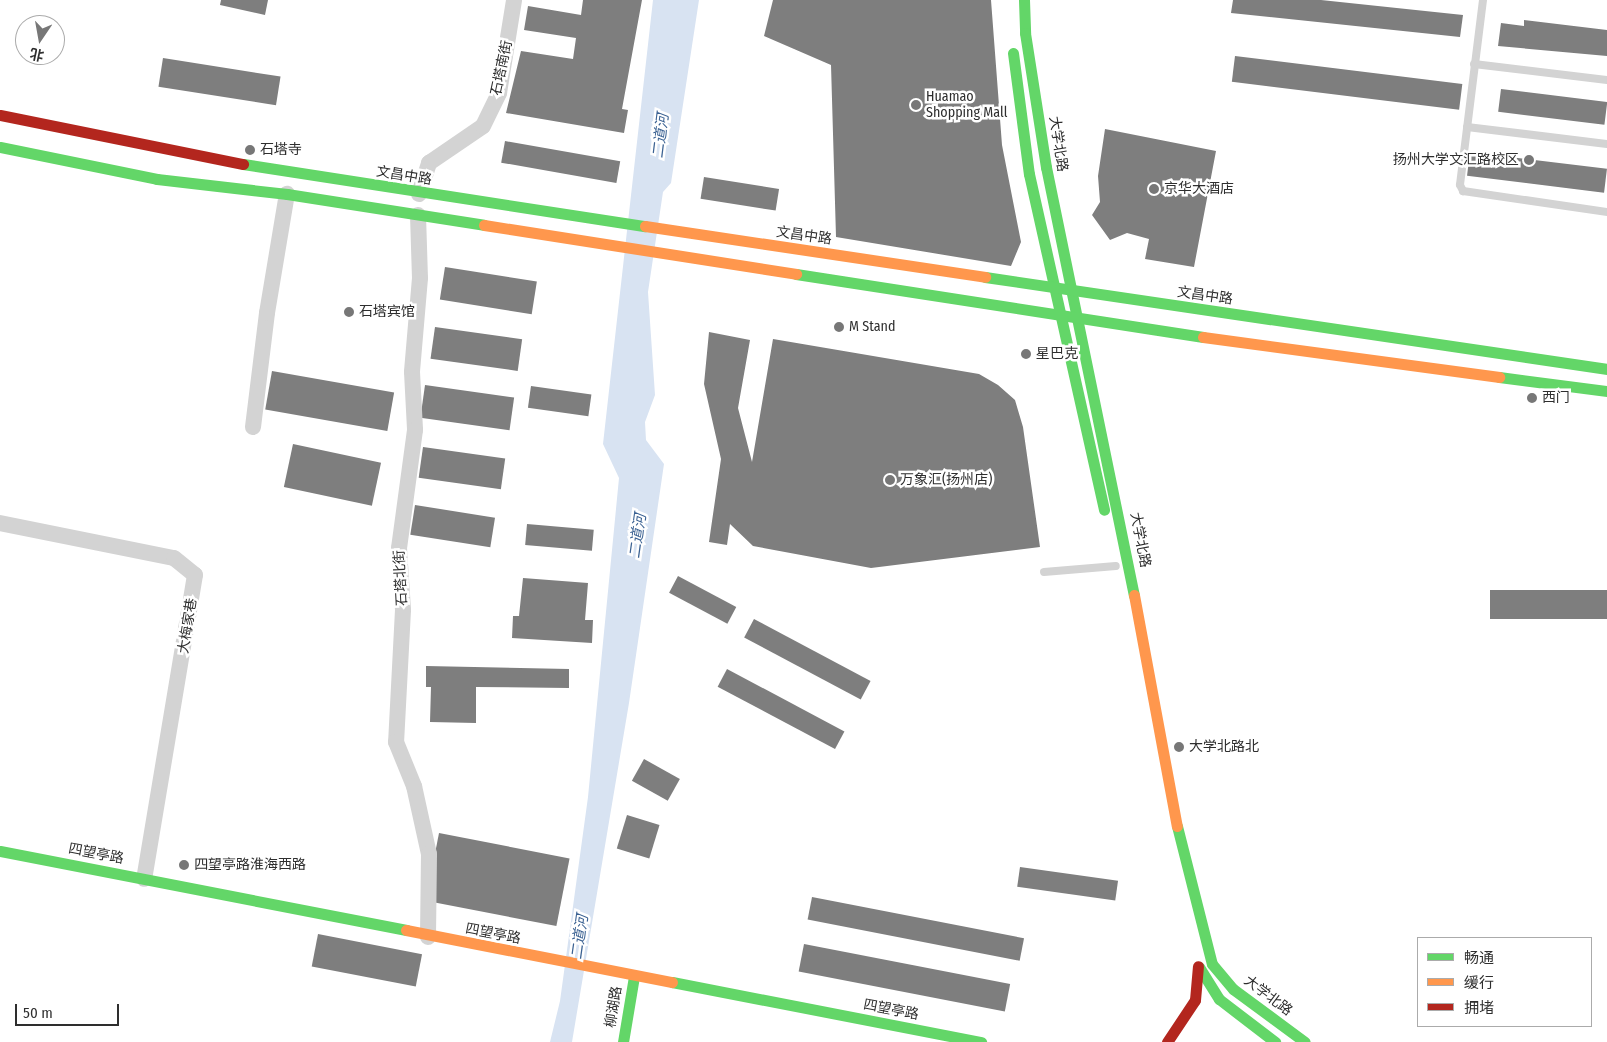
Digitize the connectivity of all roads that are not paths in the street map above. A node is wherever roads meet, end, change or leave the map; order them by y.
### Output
1 (514, 0) edge
2 (1024, 0) edge
3 (1483, 0) edge
4 (1012, 41) dead end
5 (1474, 64) junction
6 (1607, 80) edge
7 (0, 115) edge
8 (1467, 127) junction
9 (1607, 144) edge
10 (0, 147) edge
11 (288, 194) junction
12 (419, 194) junction
13 (1607, 212) edge
14 (418, 215) junction
15 (1052, 288) junction
16 (1072, 291) junction
17 (1059, 315) junction
18 (1077, 318) junction
19 (1607, 369) edge
20 (1607, 391) edge
21 (253, 428) dead end
22 (0, 523) edge
23 (1116, 566) junction
24 (1044, 572) dead end
25 (0, 851) edge
26 (144, 879) junction
27 (1180, 894) dead end
28 (428, 937) junction
29 (634, 976) junction
30 (623, 1042) edge
31 (981, 1042) edge
32 (1167, 1042) edge
33 (1275, 1042) edge
34 (1305, 1042) edge

1 - 12 street, 石塔南街
2 - 16 main road, 大学北路
3 - 5 lane
4 - 15 main road, 大学北路
5 - 6 lane
5 - 8 lane
7 - 12 main road, 文昌中路
8 - 9 lane
8 - 13 lane
10 - 11 main road
11 - 14 main road
11 - 21 street
12 - 15 main road, 文昌中路
14 - 17 main road
14 - 28 street, 石塔北街
15 - 16 main road, 文昌中路
15 - 17 main road, 大学北路
16 - 18 main road, 大学北路
16 - 19 main road, 文昌中路
17 - 18 main road
17 - 23 main road, 大学北路
18 - 20 main road
18 - 34 main road, 大学北路
22 - 26 street, 大梅家巷
23 - 24 lane
23 - 27 main road, 大学北路
25 - 26 main road, 四望亭路
26 - 28 main road, 四望亭路
28 - 29 main road, 四望亭路
29 - 30 main road, 柳湖路
29 - 31 main road, 四望亭路
32 - 33 main road

